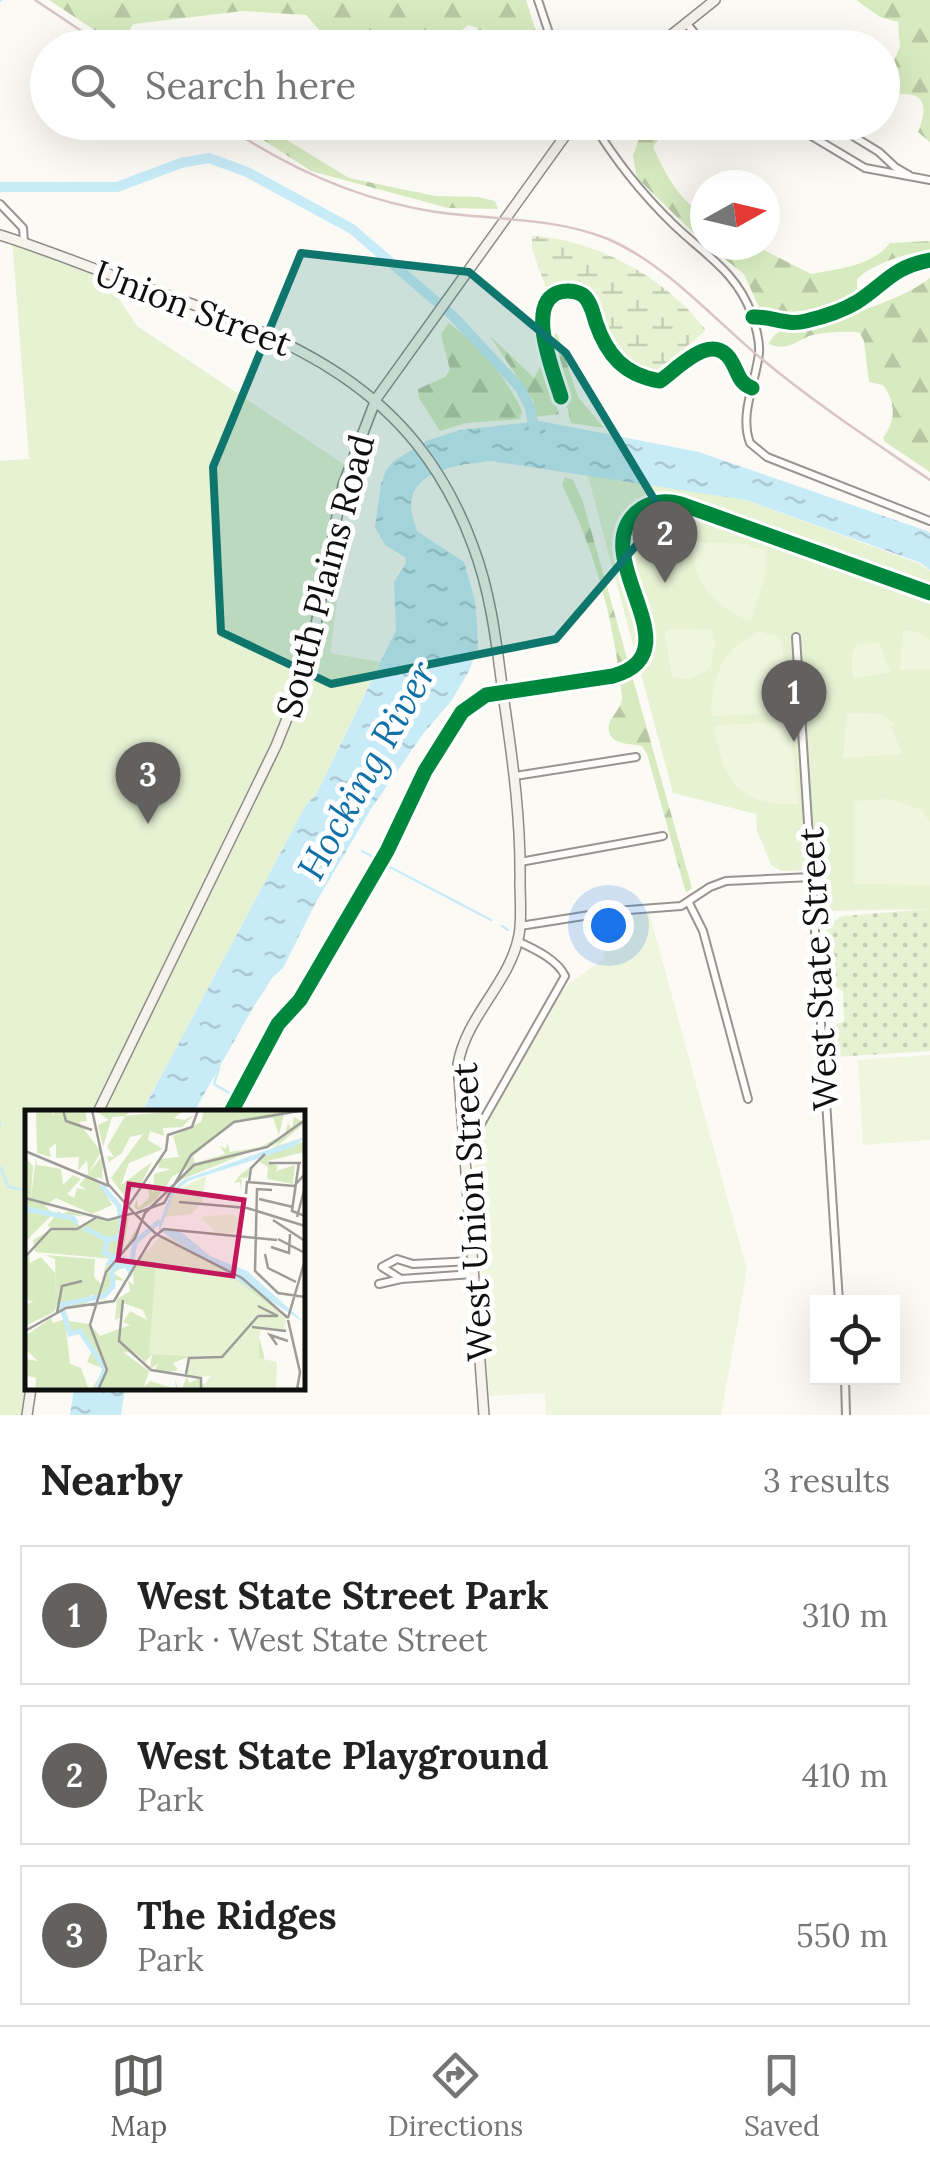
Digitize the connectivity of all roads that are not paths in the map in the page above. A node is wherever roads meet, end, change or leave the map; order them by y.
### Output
1 (538, 0) edge
2 (715, 0) edge
3 (687, 24) junction
4 (548, 30) edge
5 (680, 30) edge
6 (692, 30) edge
7 (561, 140) edge
8 (604, 140) edge
9 (817, 140) edge
10 (859, 140) edge
11 (914, 178) junction
12 (930, 180) edge
13 (0, 204) edge
14 (0, 235) edge
15 (24, 242) junction
16 (376, 398) junction
17 (930, 521) edge
18 (796, 636) dead end
19 (636, 757) dead end
20 (515, 776) junction
21 (662, 836) dead end
22 (520, 862) junction
23 (812, 877) junction
24 (689, 903) junction
25 (520, 926) junction
26 (517, 942) junction
27 (748, 1099) dead end
28 (99, 1110) edge
29 (464, 1148) junction
30 (472, 1262) junction
31 (432, 1264) junction
32 (473, 1274) junction
33 (432, 1277) junction
34 (401, 1279) junction
35 (379, 1284) dead end
36 (838, 1295) edge
37 (845, 1385) edge
38 (31, 1390) edge
39 (27, 1415) edge
40 (484, 1415) edge
41 (846, 1415) edge

1 - 4 street
2 - 3 main road
3 - 5 main road
3 - 6 street
7 - 16 main road, South Plains Road
8 - 17 street
9 - 11 street
10 - 11 street
11 - 12 street
13 - 15 street
14 - 15 main road, Union Street
15 - 16 main road, Union Street
16 - 20 main road, West Union Street
16 - 28 main road, South Plains Road
18 - 23 street, West State Street
19 - 20 street
20 - 22 main road, West Union Street
21 - 22 street
22 - 25 main road, West Union Street
23 - 24 street
23 - 36 street, West State Street
24 - 25 street
24 - 27 street
25 - 26 main road, West Union Street
26 - 29 main road, West Union Street
26 - 29 street
29 - 30 main road, West Union Street
30 - 31 street
30 - 32 main road, West Union Street
31 - 33 street
31 - 34 street
32 - 33 street
32 - 40 main road, West Union Street
33 - 34 street
34 - 35 street
37 - 41 street
38 - 39 main road

